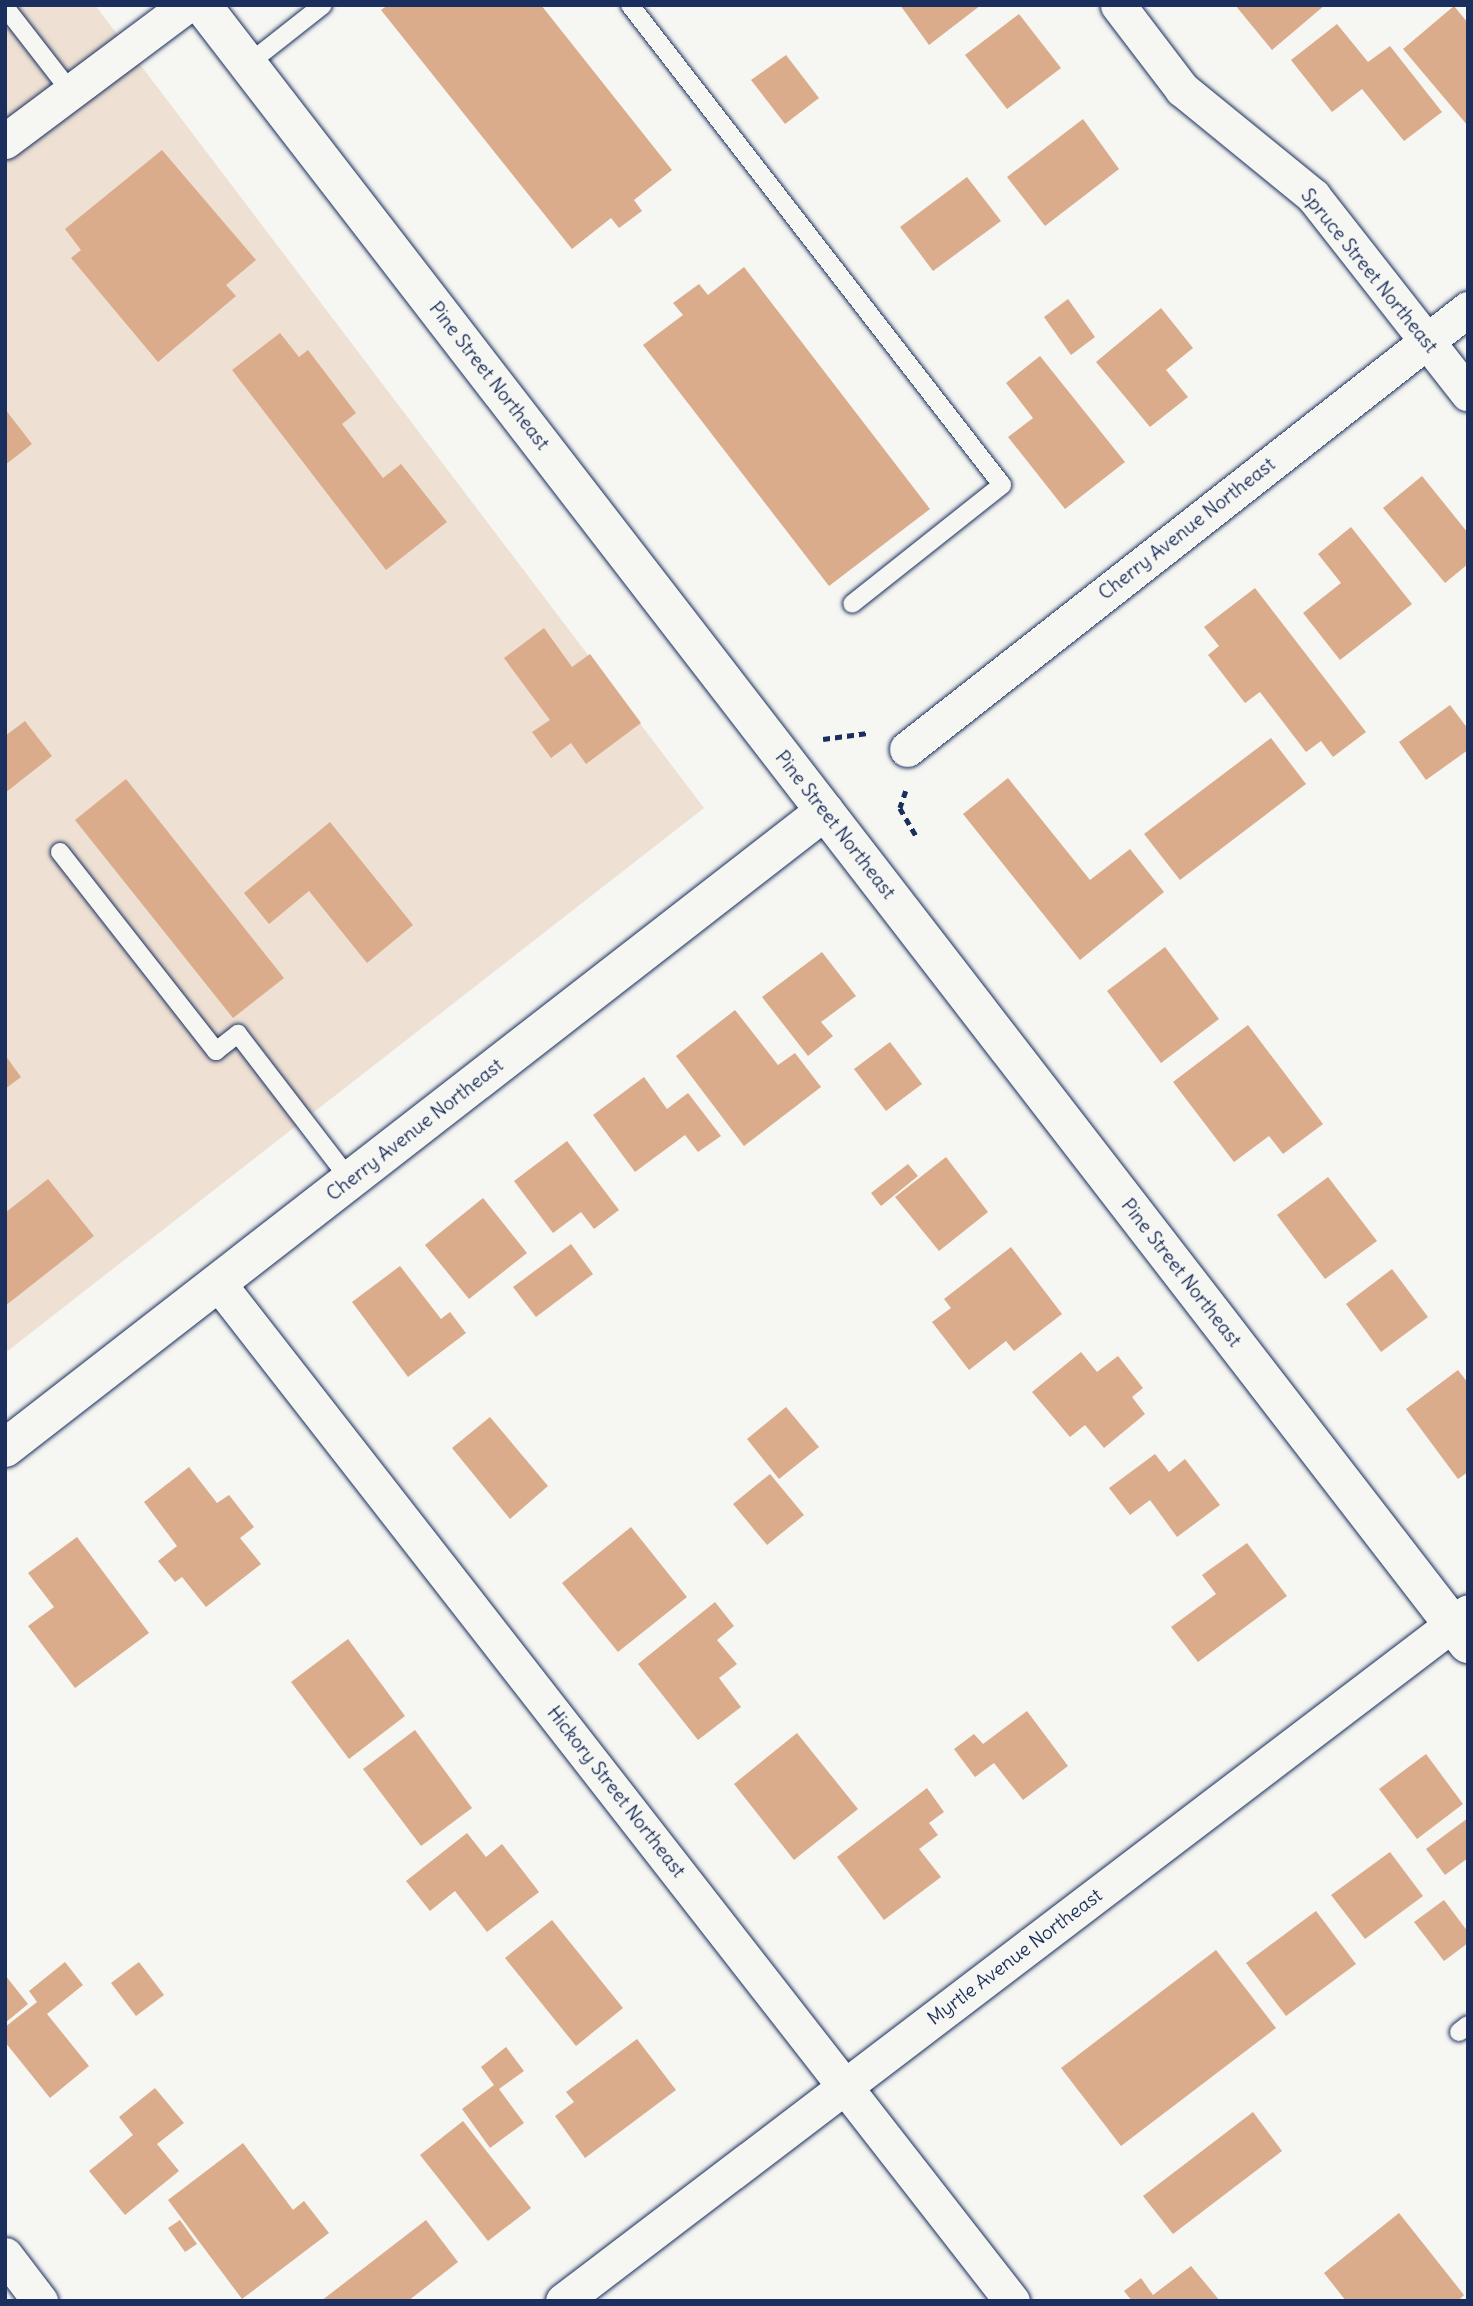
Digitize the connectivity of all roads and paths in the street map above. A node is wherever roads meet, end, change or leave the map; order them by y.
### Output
1 (187, 5) edge
2 (202, 5) edge
3 (323, 5) edge
4 (630, 5) edge
5 (1118, 5) edge
6 (5, 7) edge
7 (248, 64) junction
8 (71, 92) junction
9 (5, 141) edge
10 (1468, 309) edge
11 (1426, 341) junction
12 (1468, 394) edge
13 (852, 604) dead end
14 (772, 742) junction
15 (907, 749) junction
16 (825, 811) junction
17 (916, 836) dead end
18 (60, 852) dead end
19 (350, 1180) junction
20 (218, 1283) junction
21 (5, 1448) edge
22 (1463, 1627) edge
23 (846, 2085) junction
24 (5, 2255) edge
25 (40, 2301) edge
26 (563, 2301) edge
27 (1012, 2301) edge

1 - 8 street
2 - 7 main road, Pine Street Northeast
3 - 7 lane
4 - 13 lane
5 - 11 street, Spruce Street Northeast
6 - 8 lane
7 - 14 main road, Pine Street Northeast
8 - 9 street
10 - 11 street, Cherry Avenue Northeast
11 - 12 street, Spruce Street Northeast
11 - 15 street, Cherry Avenue Northeast
14 - 15 path
14 - 16 main road, Pine Street Northeast
15 - 17 path
16 - 19 main road, Cherry Avenue Northeast
16 - 22 main road, Pine Street Northeast
18 - 19 lane
19 - 20 main road, Cherry Avenue Northeast
20 - 21 main road, Cherry Avenue Northeast
20 - 23 street, Hickory Street Northeast
22 - 23 street, Myrtle Avenue Northeast
23 - 26 street, Myrtle Avenue Northeast
23 - 27 street, Hickory Street Northeast
24 - 25 street

